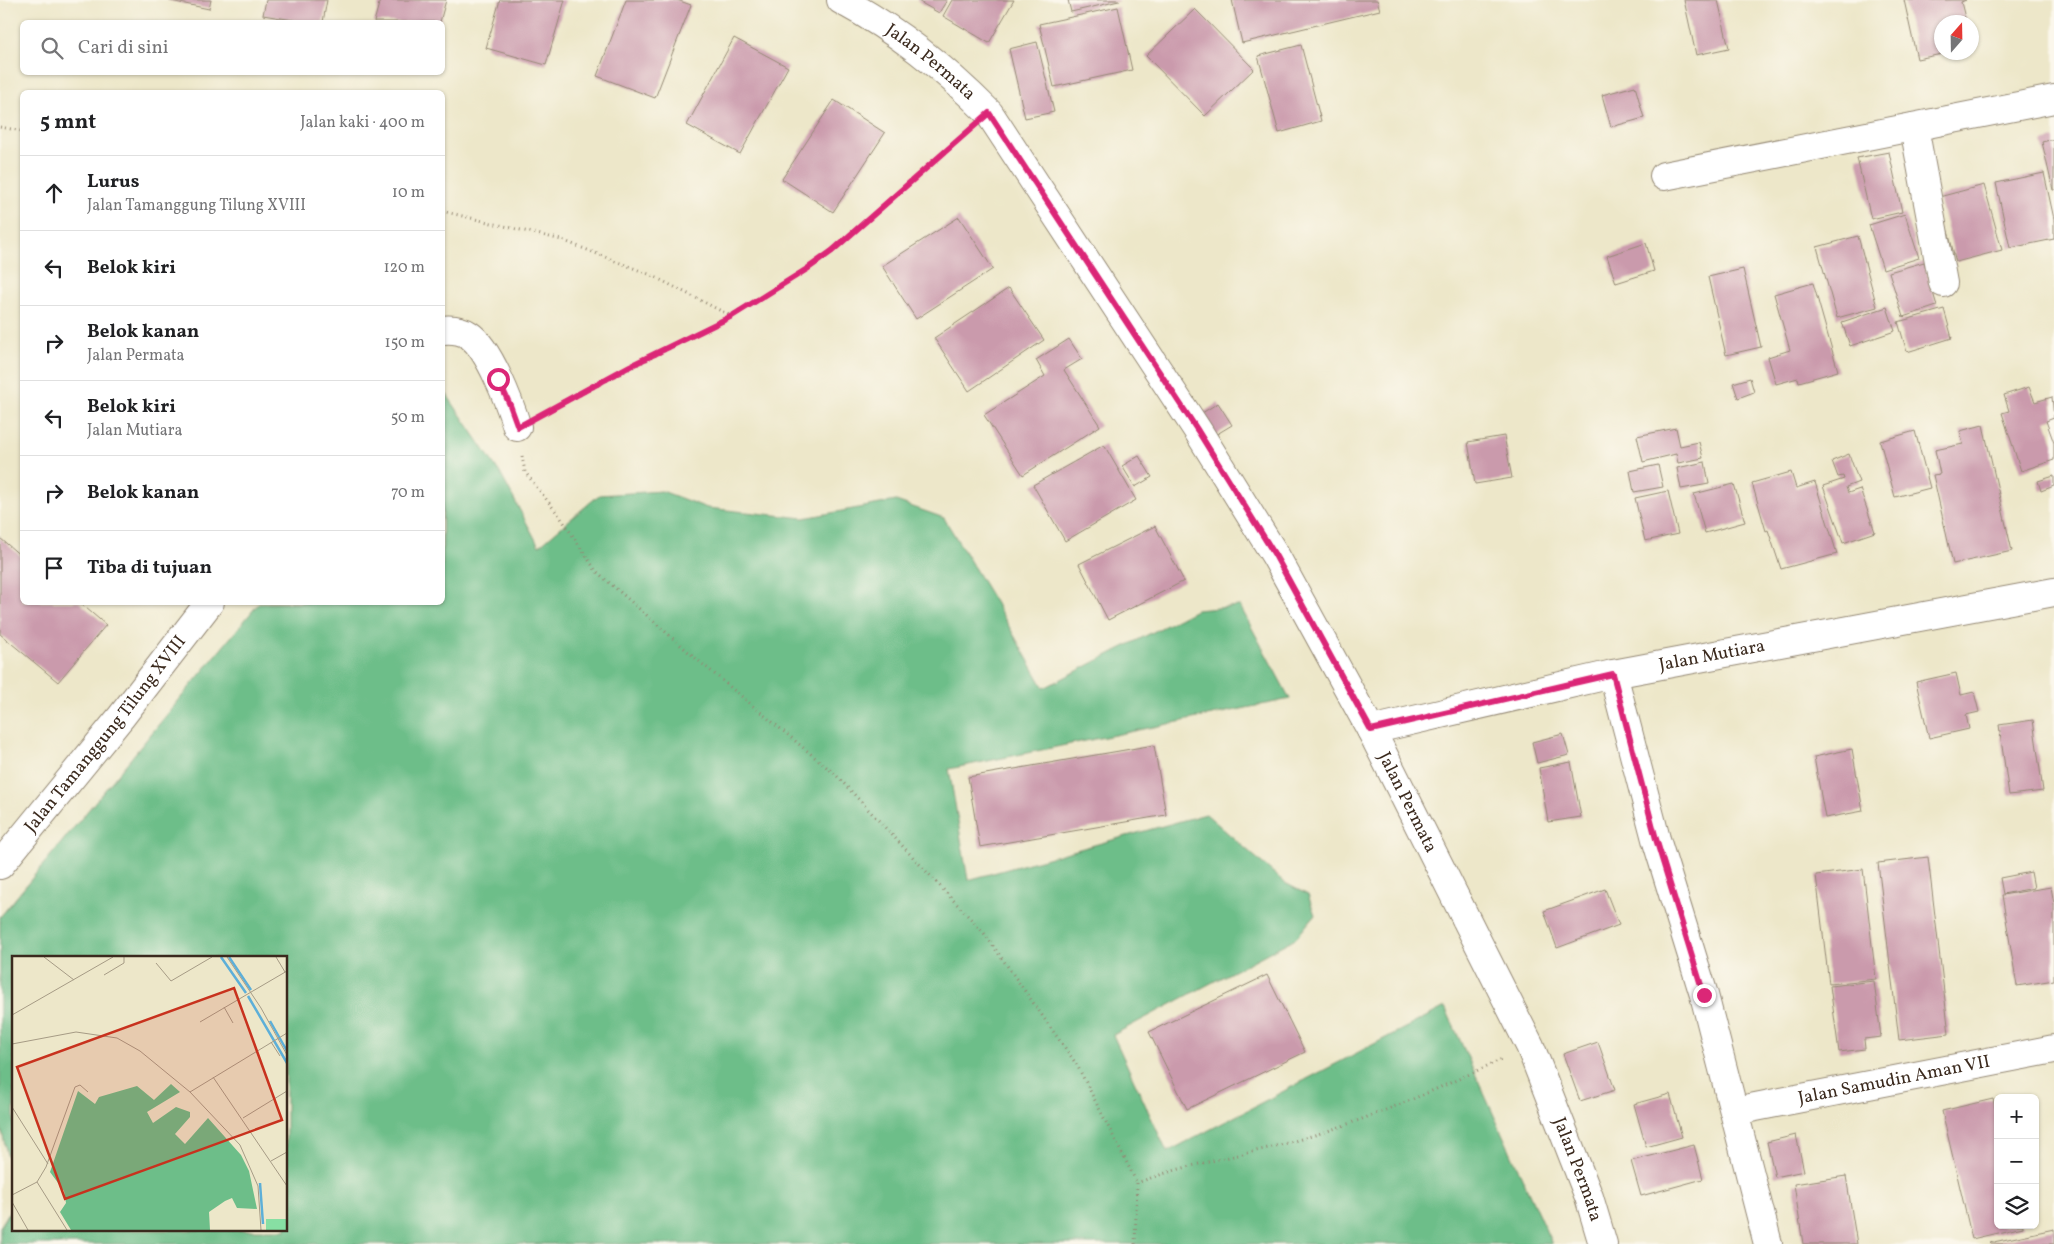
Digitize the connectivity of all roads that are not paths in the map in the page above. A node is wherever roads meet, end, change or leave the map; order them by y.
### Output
1 (841, 0) edge
2 (2054, 99) edge
3 (1914, 127) junction
4 (1664, 176) dead end
5 (1943, 283) dead end
6 (445, 330) edge
7 (518, 427) road end
8 (2054, 592) edge
9 (208, 605) edge
10 (1613, 674) junction
11 (1371, 730) junction
12 (0, 865) edge
13 (2054, 1049) edge
14 (1735, 1111) junction
15 (1602, 1244) edge
16 (1768, 1244) edge

1 - 11 street, Jalan Permata
2 - 3 street
3 - 4 street
3 - 5 street
6 - 7 street
8 - 10 street, Jalan Mutiara
9 - 12 street, Jalan Tamanggung Tilung XVIII
10 - 11 street, Jalan Mutiara
10 - 14 street
11 - 15 street, Jalan Permata
13 - 14 street, Jalan Samudin Aman VII
14 - 16 street

